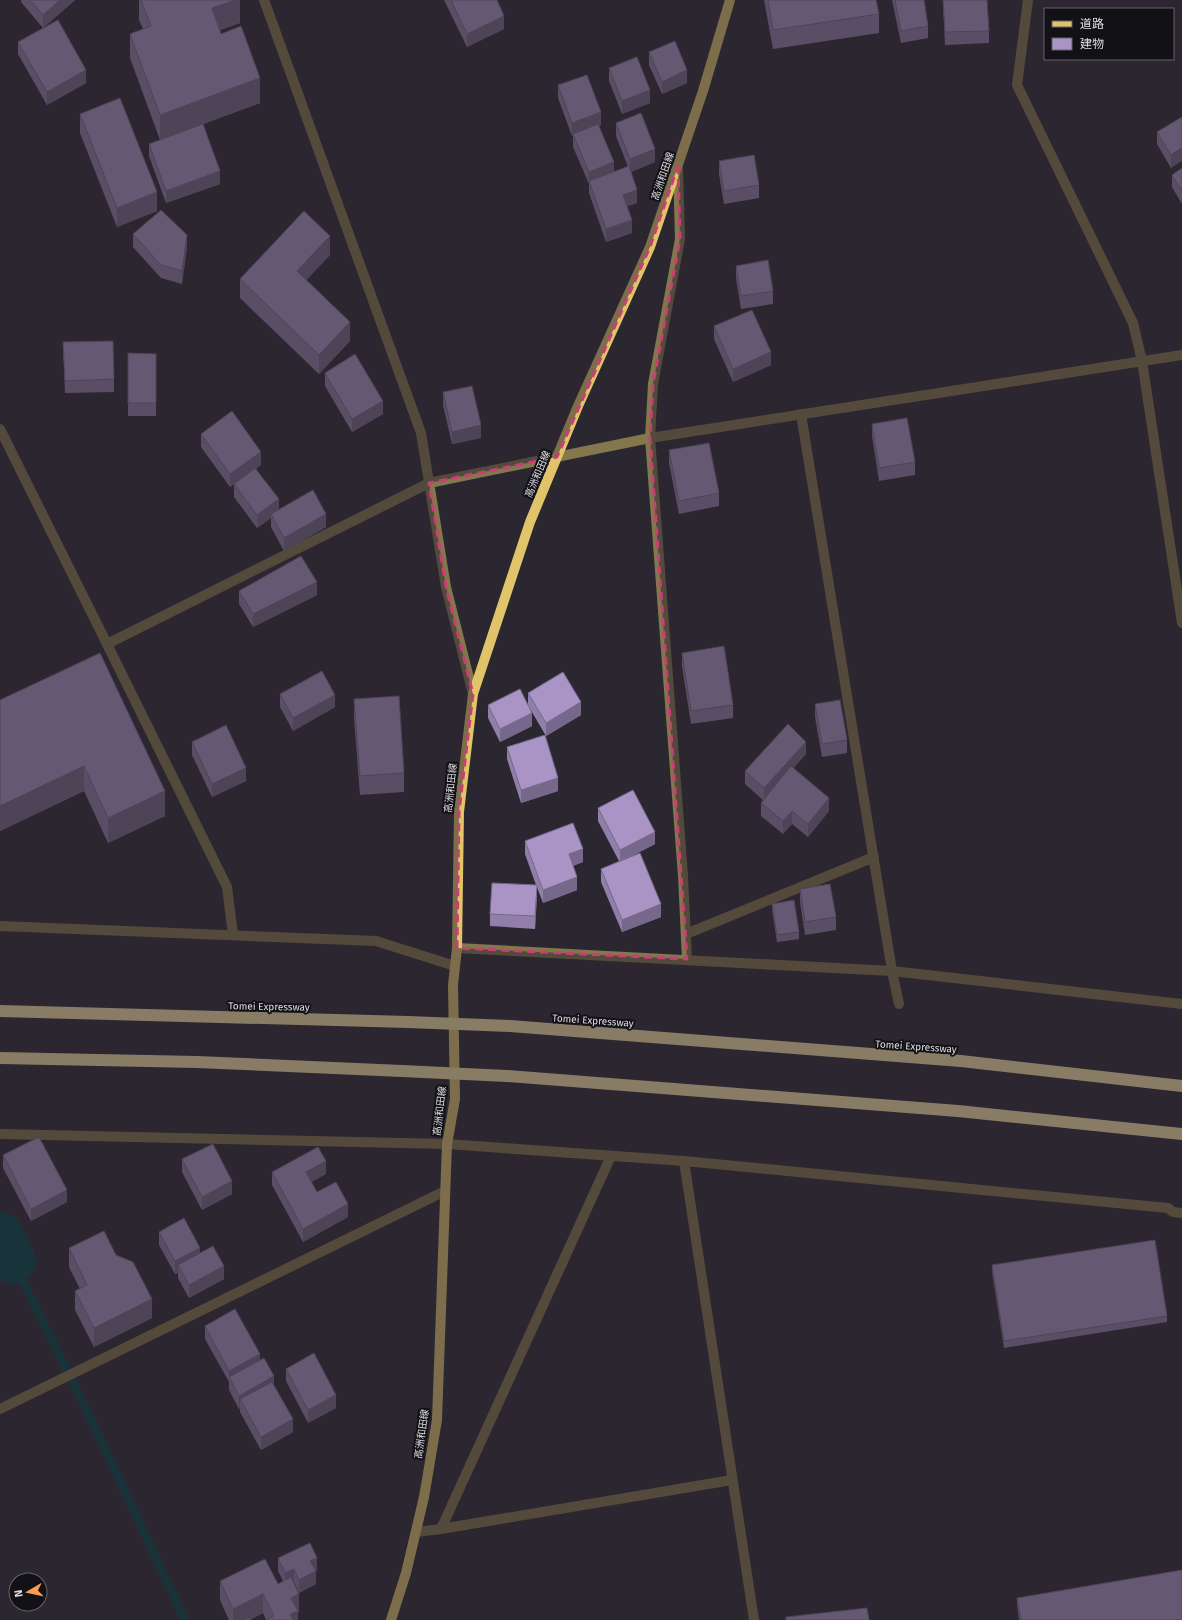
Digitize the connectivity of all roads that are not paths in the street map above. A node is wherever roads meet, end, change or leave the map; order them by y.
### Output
1 (264, 0) edge
2 (730, 0) edge
3 (1028, 0) edge
4 (678, 166) junction
5 (1182, 355) edge
6 (1142, 362) junction
7 (802, 414) junction
8 (0, 429) edge
9 (650, 438) junction
10 (557, 457) junction
11 (429, 483) junction
12 (1182, 624) edge
13 (107, 644) junction
14 (473, 694) junction
15 (874, 857) junction
16 (0, 926) edge
17 (686, 934) junction
18 (233, 935) junction
19 (457, 948) junction
20 (687, 959) junction
21 (455, 966) junction
22 (892, 970) junction
23 (899, 1004) dead end
24 (1182, 1004) edge
25 (0, 1011) edge
26 (0, 1058) edge
27 (1182, 1086) edge
28 (0, 1134) edge
29 (1182, 1134) edge
30 (447, 1144) junction
31 (611, 1156) junction
32 (684, 1161) junction
33 (445, 1191) junction
34 (1182, 1213) edge
35 (0, 1409) edge
36 (732, 1480) junction
37 (441, 1529) junction
38 (416, 1532) junction
39 (391, 1620) edge
40 (754, 1620) edge

1 - 11 street
2 - 4 main road, 高洲和田線
3 - 6 street
4 - 9 street
4 - 10 main road, 高洲和田線
5 - 6 street
6 - 7 street
6 - 12 street
7 - 9 street
7 - 15 street
8 - 13 street
9 - 10 street
9 - 17 street
10 - 11 street
10 - 14 main road, 高洲和田線
11 - 13 street
11 - 14 street
13 - 18 street
14 - 19 main road, 高洲和田線
15 - 17 street
15 - 22 street
16 - 18 street
17 - 20 street
18 - 21 street
19 - 20 street
19 - 21 main road, 高洲和田線
20 - 22 street
21 - 30 main road, 高洲和田線
22 - 23 street
22 - 24 street
25 - 27 highway, Tomei Expressway, bridge
26 - 29 highway, bridge
28 - 30 street
30 - 31 street
30 - 33 main road, 高洲和田線
31 - 32 street
31 - 37 street
32 - 34 street
32 - 36 street
33 - 35 street
33 - 38 main road, 高洲和田線
36 - 37 street
36 - 40 street
37 - 38 street
38 - 39 main road, 高洲和田線

